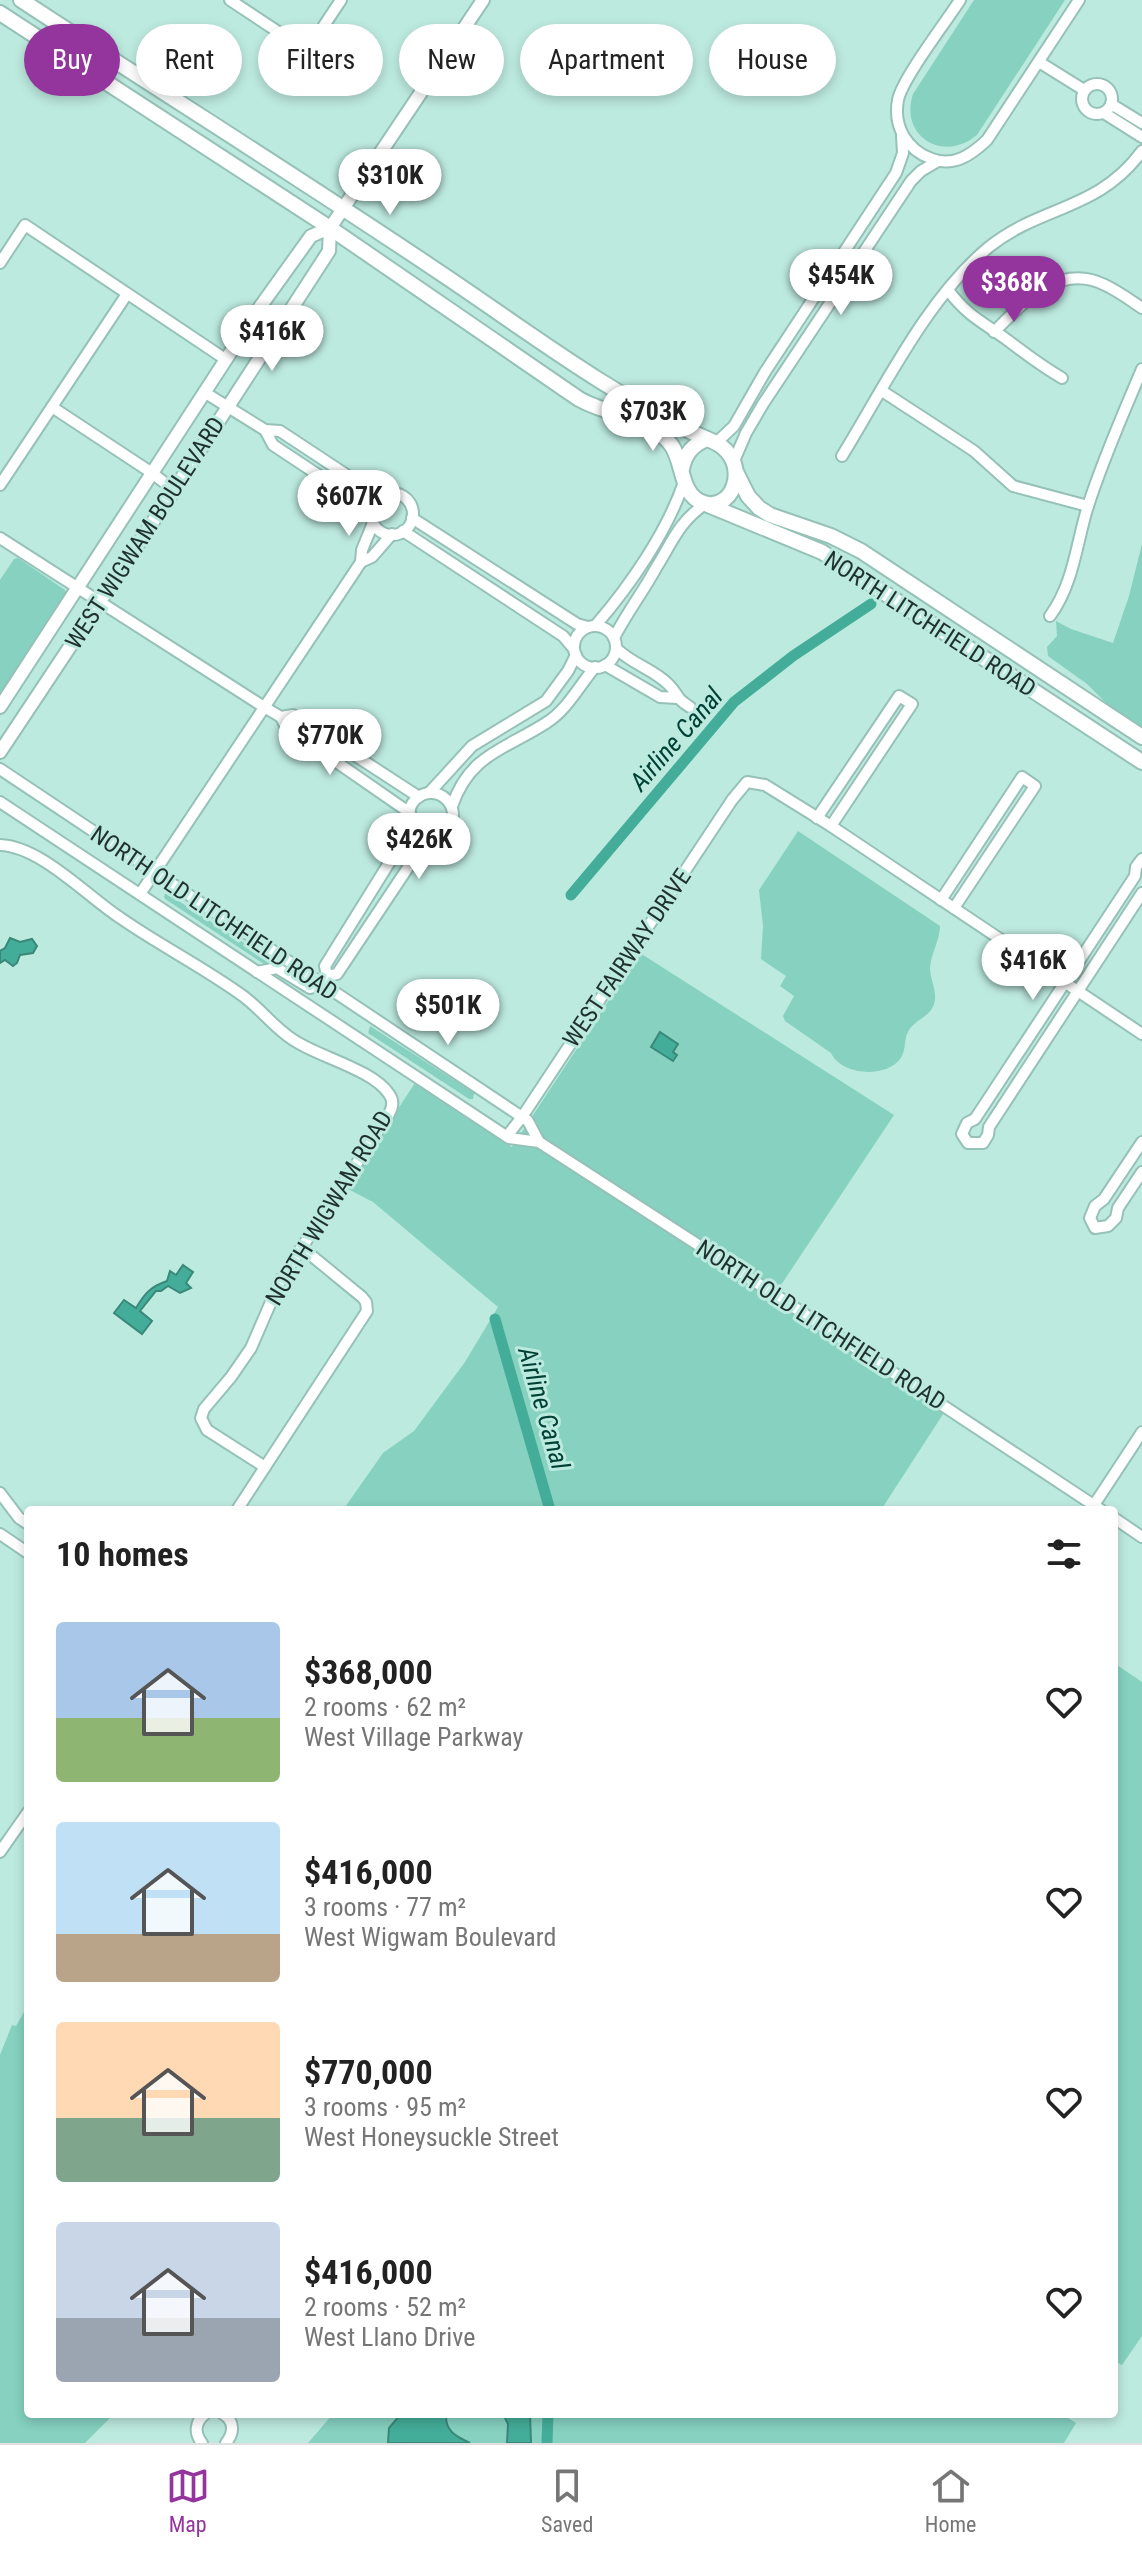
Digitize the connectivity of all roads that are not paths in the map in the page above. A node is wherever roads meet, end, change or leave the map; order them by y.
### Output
1 (21, 0) edge
2 (230, 0) edge
3 (341, 0) edge
4 (483, 0) edge
5 (960, 0) edge
6 (1079, 0) edge
7 (0, 13) edge
8 (1039, 62) junction
9 (1084, 90) junction
10 (1108, 108) junction
11 (1142, 123) edge
12 (902, 134) junction
13 (1142, 137) edge
14 (1142, 151) edge
15 (938, 161) junction
16 (343, 208) junction
17 (863, 223) junction
18 (330, 228) junction
19 (877, 232) junction
20 (0, 263) edge
21 (948, 290) junction
22 (127, 294) junction
23 (1142, 308) edge
24 (994, 332) junction
25 (225, 359) junction
26 (1142, 369) edge
27 (1062, 378) dead end
28 (882, 391) junction
29 (204, 392) junction
30 (52, 407) junction
31 (228, 407) junction
32 (265, 430) junction
33 (712, 441) junction
34 (842, 456) dead end
35 (735, 466) junction
36 (152, 473) junction
37 (683, 475) junction
38 (0, 485) edge
39 (174, 490) junction
40 (380, 497) junction
41 (707, 504) junction
42 (1088, 506) junction
43 (371, 510) junction
44 (412, 518) junction
45 (373, 523) junction
46 (398, 533) junction
47 (0, 538) edge
48 (361, 562) junction
49 (78, 589) junction
50 (95, 600) junction
51 (1050, 616) dead end
52 (591, 626) junction
53 (615, 643) junction
54 (575, 652) junction
55 (600, 666) junction
56 (677, 698) junction
57 (0, 707) edge
58 (264, 707) junction
59 (690, 707) dead end
60 (281, 717) junction
61 (1142, 737) edge
62 (0, 752) edge
63 (859, 756) junction
64 (1142, 762) edge
65 (872, 764) junction
66 (0, 769) edge
67 (424, 795) junction
68 (0, 802) edge
69 (452, 806) junction
70 (410, 813) junction
71 (817, 818) junction
72 (412, 826) junction
73 (831, 826) junction
74 (429, 836) junction
75 (983, 836) junction
76 (996, 844) junction
77 (0, 845) edge
78 (1142, 859) edge
79 (155, 873) junction
80 (1142, 893) edge
81 (140, 894) junction
82 (941, 900) junction
83 (954, 908) junction
84 (1109, 916) junction
85 (1122, 924) junction
86 (257, 972) junction
87 (324, 980) junction
88 (1066, 984) junction
89 (1078, 992) junction
90 (1142, 1034) edge
91 (1012, 1065) junction
92 (1024, 1073) junction
93 (522, 1117) junction
94 (507, 1136) junction
95 (539, 1142) junction
96 (1141, 1146) edge
97 (1142, 1172) edge
98 (301, 1247) junction
99 (1142, 1432) edge
100 (265, 1467) junction
101 (0, 1493) edge
102 (240, 1506) edge
103 (1095, 1506) edge
104 (1099, 1506) edge
105 (24, 1521) edge
106 (1118, 1521) edge
107 (0, 1534) edge
108 (1142, 1537) edge
109 (24, 1550) edge
110 (24, 1818) edge
111 (0, 1852) edge
112 (200, 2418) edge
113 (228, 2418) edge
114 (202, 2443) edge
115 (226, 2443) edge

1 - 16 main road
2 - 3 street
4 - 16 street, WEST WIGWAM BOULEVARD
5 - 12 street
6 - 8 street
7 - 18 main road
8 - 9 street
8 - 15 street
9 - 10 street
9 - 10 street
10 - 11 street
10 - 13 street
12 - 15 street
12 - 17 street
14 - 21 street
15 - 19 street
16 - 18 street, WEST WIGWAM BOULEVARD
16 - 33 main road
17 - 19 street
17 - 33 street
18 - 25 street, WEST WIGWAM BOULEVARD
18 - 31 street, WEST WIGWAM BOULEVARD
18 - 37 main road
19 - 35 street
20 - 22 street
21 - 24 street
21 - 28 street
22 - 25 street
22 - 30 street
23 - 24 street
24 - 27 street
25 - 29 street, WEST WIGWAM BOULEVARD
26 - 42 street
28 - 34 street
28 - 42 street
29 - 31 street
29 - 36 street, WEST WIGWAM BOULEVARD
30 - 36 street
30 - 38 street
31 - 32 street
31 - 39 street, WEST WIGWAM BOULEVARD
32 - 40 street
32 - 43 street
33 - 35 main road
33 - 37 main road
35 - 41 main road
35 - 61 main road, NORTH LITCHFIELD ROAD
36 - 39 street
36 - 49 street, WEST WIGWAM BOULEVARD
37 - 41 main road
37 - 52 street
39 - 50 street, WEST WIGWAM BOULEVARD
40 - 43 street
40 - 44 street
41 - 53 street
41 - 64 main road, NORTH LITCHFIELD ROAD
42 - 51 street
43 - 45 street
44 - 46 street
44 - 52 street
45 - 46 street
45 - 48 street
46 - 48 street
46 - 54 street
47 - 49 street
48 - 58 street
49 - 50 street
49 - 57 street, WEST WIGWAM BOULEVARD
50 - 58 street
50 - 62 street, WEST WIGWAM BOULEVARD
52 - 53 street
52 - 54 street
53 - 55 street
53 - 56 street
54 - 55 street
54 - 67 street
55 - 56 street
55 - 69 street
56 - 59 street
58 - 60 street
58 - 79 street
60 - 67 street
60 - 70 street
63 - 65 street
63 - 65 street
63 - 71 street
65 - 73 street
66 - 79 street, NORTH OLD LITCHFIELD ROAD
67 - 69 street
67 - 70 street
68 - 81 street, NORTH OLD LITCHFIELD ROAD
69 - 74 street
70 - 72 street
71 - 73 street
71 - 93 street, WEST FAIRWAY DRIVE
72 - 74 street
72 - 87 street
73 - 82 street
74 - 87 street
75 - 76 street
75 - 76 street
75 - 82 street
76 - 83 street
77 - 98 street, NORTH WIGWAM ROAD
78 - 84 street
79 - 81 street
79 - 87 street, NORTH OLD LITCHFIELD ROAD
80 - 85 street
81 - 86 street, NORTH OLD LITCHFIELD ROAD
82 - 83 street
83 - 88 street
84 - 85 street
84 - 88 street
85 - 89 street
86 - 87 street
86 - 94 street, NORTH OLD LITCHFIELD ROAD
87 - 93 street, NORTH OLD LITCHFIELD ROAD
88 - 89 street
88 - 91 street
89 - 90 street
89 - 92 street
91 - 92 street
91 - 92 street
93 - 94 street, WEST FAIRWAY DRIVE
93 - 95 street, NORTH OLD LITCHFIELD ROAD
94 - 95 street, NORTH OLD LITCHFIELD ROAD
95 - 103 street, NORTH OLD LITCHFIELD ROAD
96 - 97 street
98 - 100 street
98 - 100 street, NORTH WIGWAM ROAD
99 - 104 street
100 - 102 street
101 - 105 street
106 - 108 street
107 - 109 street
110 - 111 street
112 - 114 street
113 - 115 street

